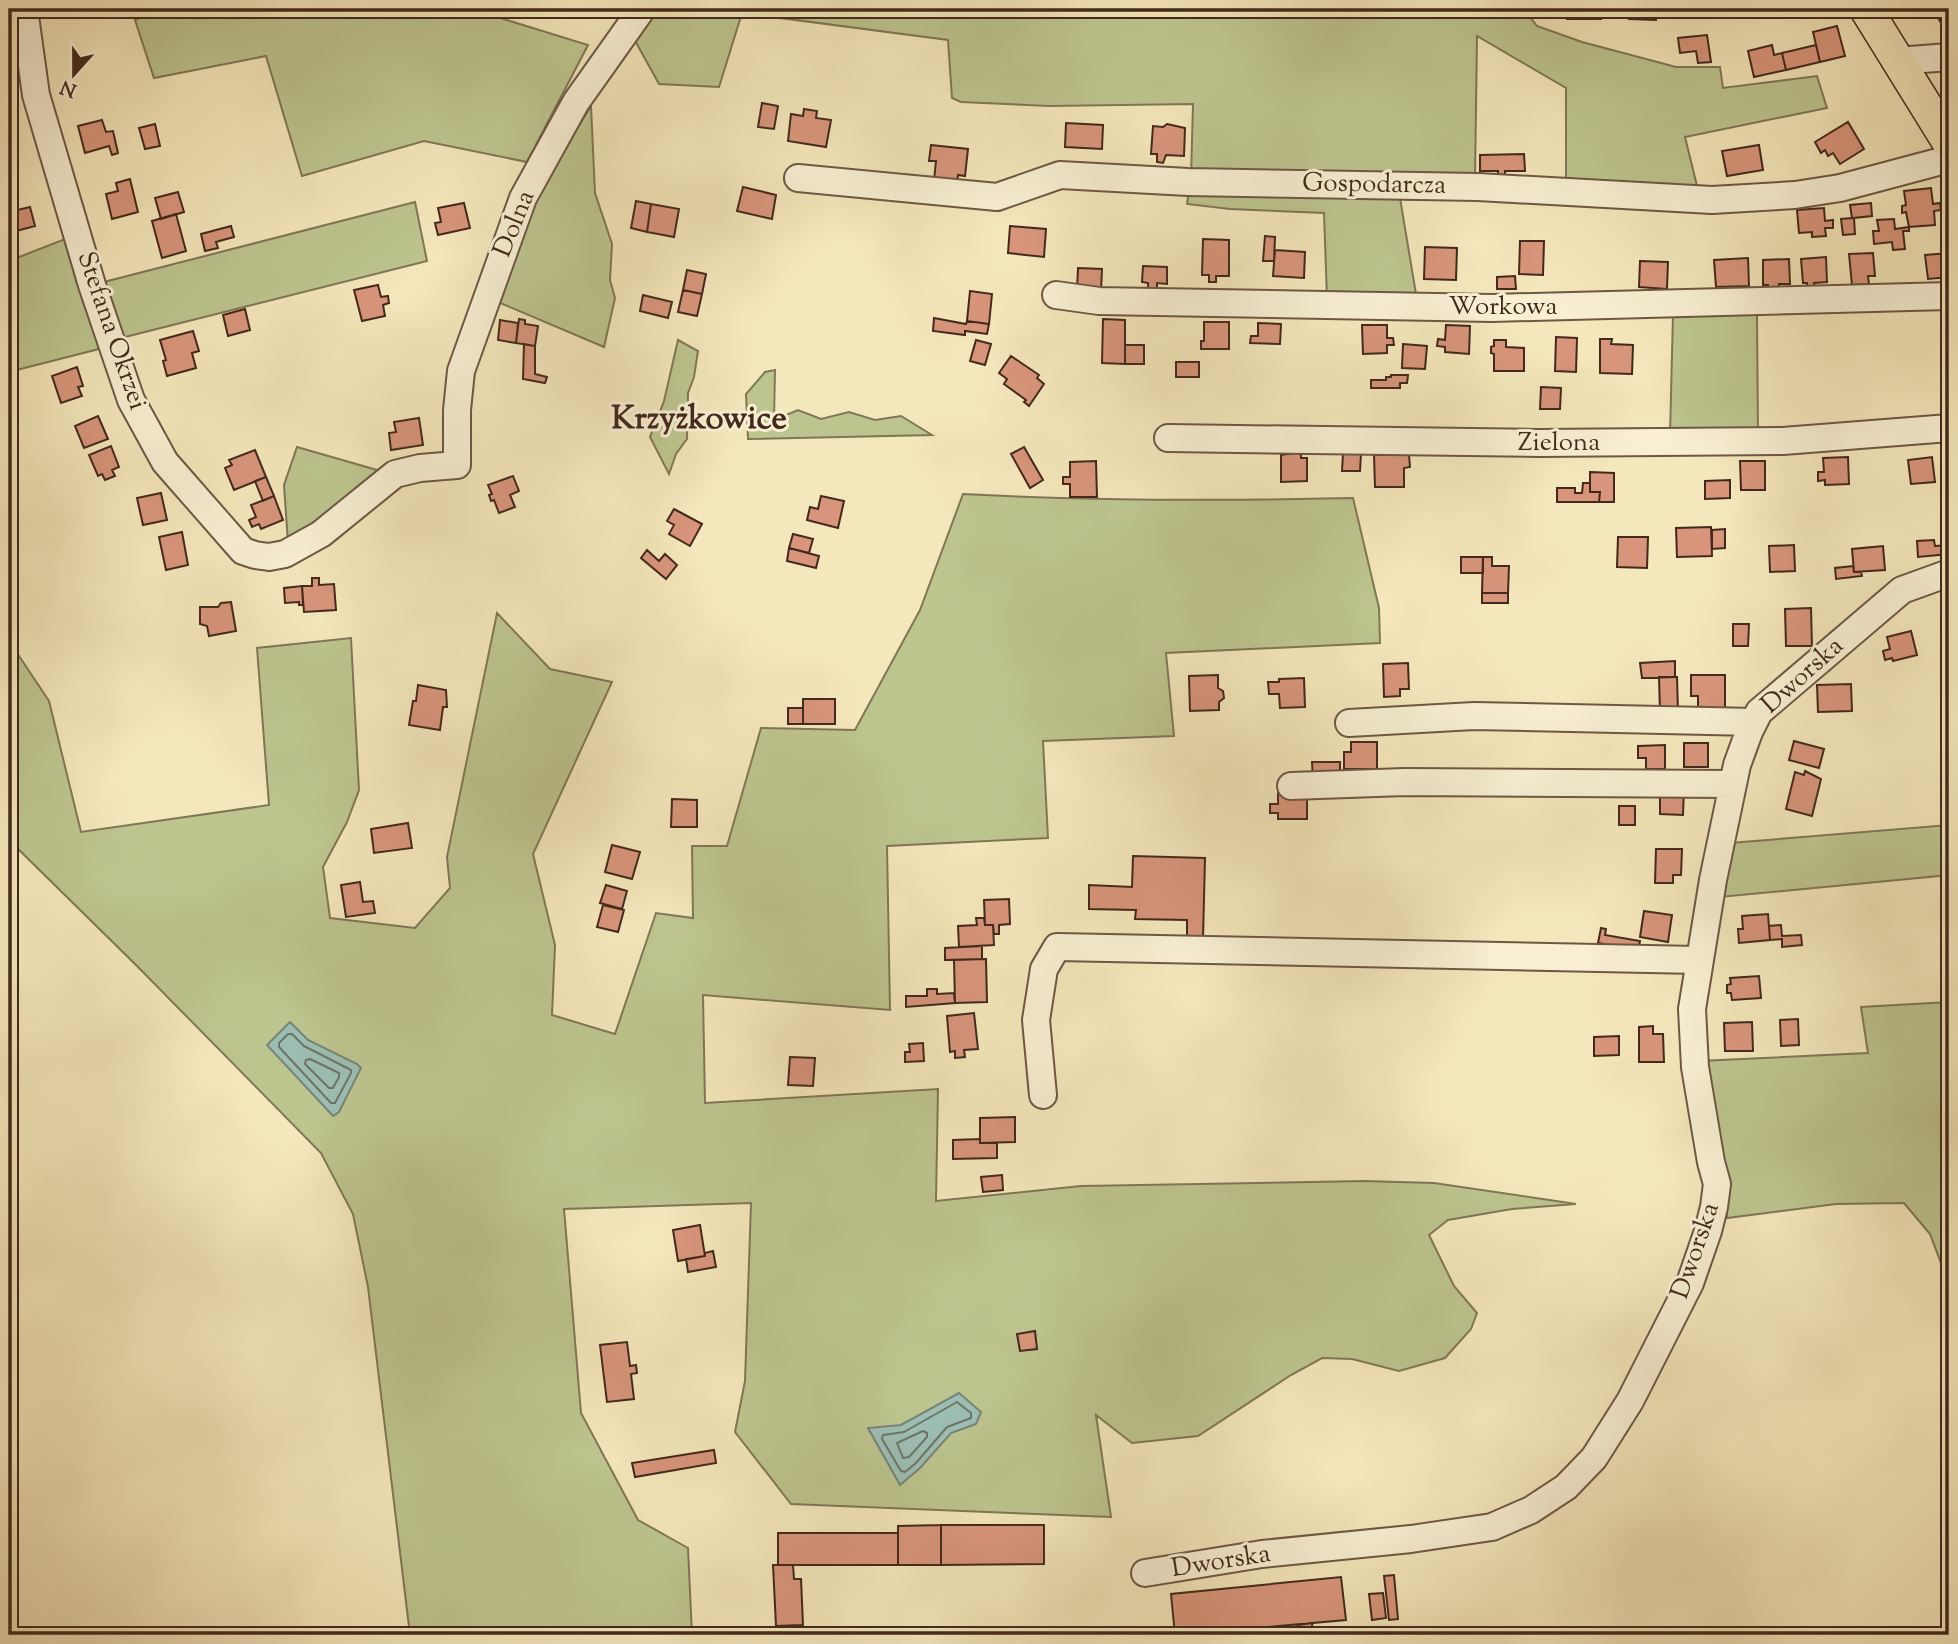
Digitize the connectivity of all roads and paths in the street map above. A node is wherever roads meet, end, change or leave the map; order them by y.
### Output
1 (23, 9) edge
2 (642, 9) edge
3 (1866, 9) edge
4 (1949, 57) edge
5 (1897, 61) junction
6 (1949, 142) edge
7 (1949, 159) edge
8 (798, 178) dead end
9 (1056, 295) dead end
10 (1949, 296) edge
11 (1949, 428) edge
12 (1168, 438) dead end
13 (457, 465) joint
14 (1949, 573) edge
15 (1754, 722) junction
16 (1349, 723) dead end
17 (1733, 784) junction
18 (1291, 786) dead end
19 (1698, 961) junction
20 (1043, 1095) dead end
21 (1145, 1573) dead end

1 - 13 street, Stefana Okrzei
2 - 13 street, Dolna
3 - 5 main road
4 - 5 street
5 - 6 main road
7 - 8 street, Gospodarcza
9 - 10 street, Workowa
11 - 12 street, Zielona
14 - 15 street, Dworska
15 - 16 street
15 - 17 street, Dworska
17 - 18 street
17 - 19 street, Dworska
19 - 20 street
19 - 21 street, Dworska

